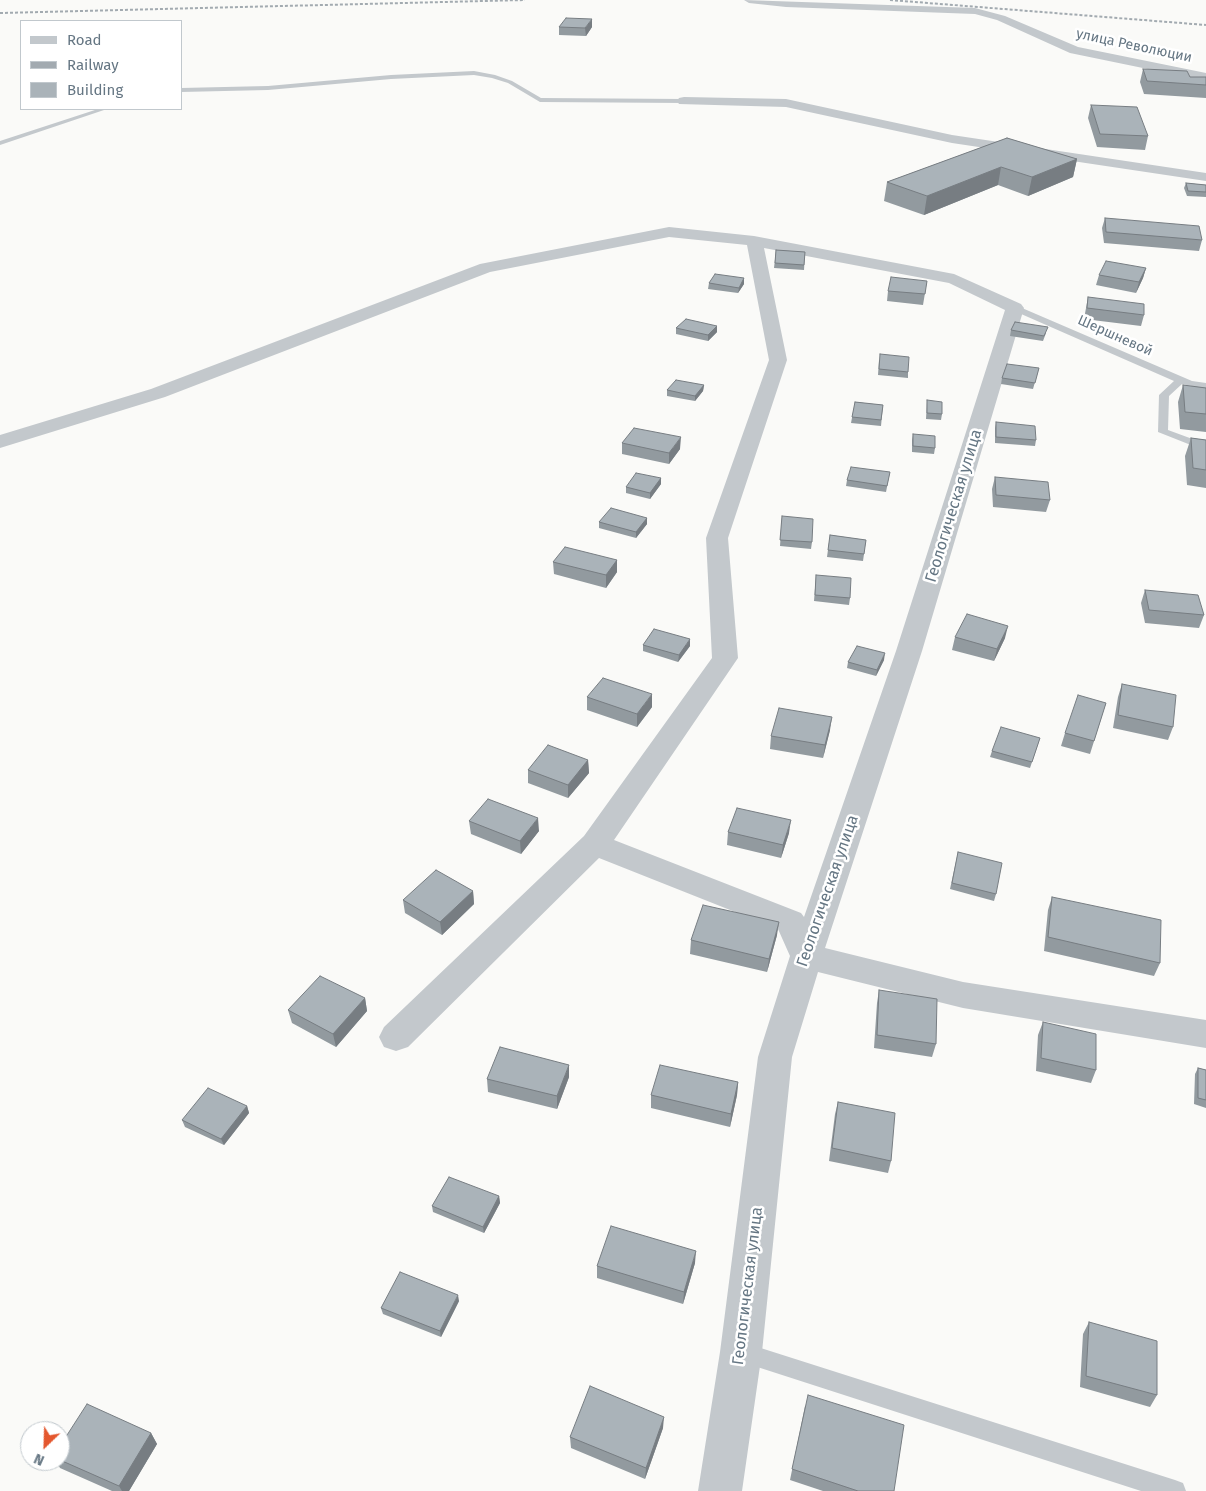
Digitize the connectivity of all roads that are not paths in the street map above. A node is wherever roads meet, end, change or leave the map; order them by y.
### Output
1 (749, 0) edge
2 (1206, 77) edge
3 (182, 90) edge
4 (684, 101) joint
5 (101, 110) edge
6 (0, 143) edge
7 (1206, 177) edge
8 (754, 241) junction
9 (1015, 308) junction
10 (1180, 380) junction
11 (1206, 386) edge
12 (0, 442) edge
13 (1206, 448) edge
14 (595, 844) junction
15 (806, 956) junction
16 (1206, 1034) edge
17 (396, 1036) dead end
18 (741, 1352) junction
19 (720, 1491) edge
20 (1175, 1491) edge

1 - 2 street, улица Революции
3 - 4 lane
4 - 7 street
5 - 6 lane
8 - 9 street
8 - 12 street
8 - 14 street
9 - 10 lane, Шершневой
9 - 15 street, Геологическая улица
10 - 11 lane, Шершневой
10 - 13 lane
14 - 15 street
14 - 17 street
15 - 16 street
15 - 18 street, Геологическая улица
18 - 19 street, Геологическая улица
18 - 20 lane

